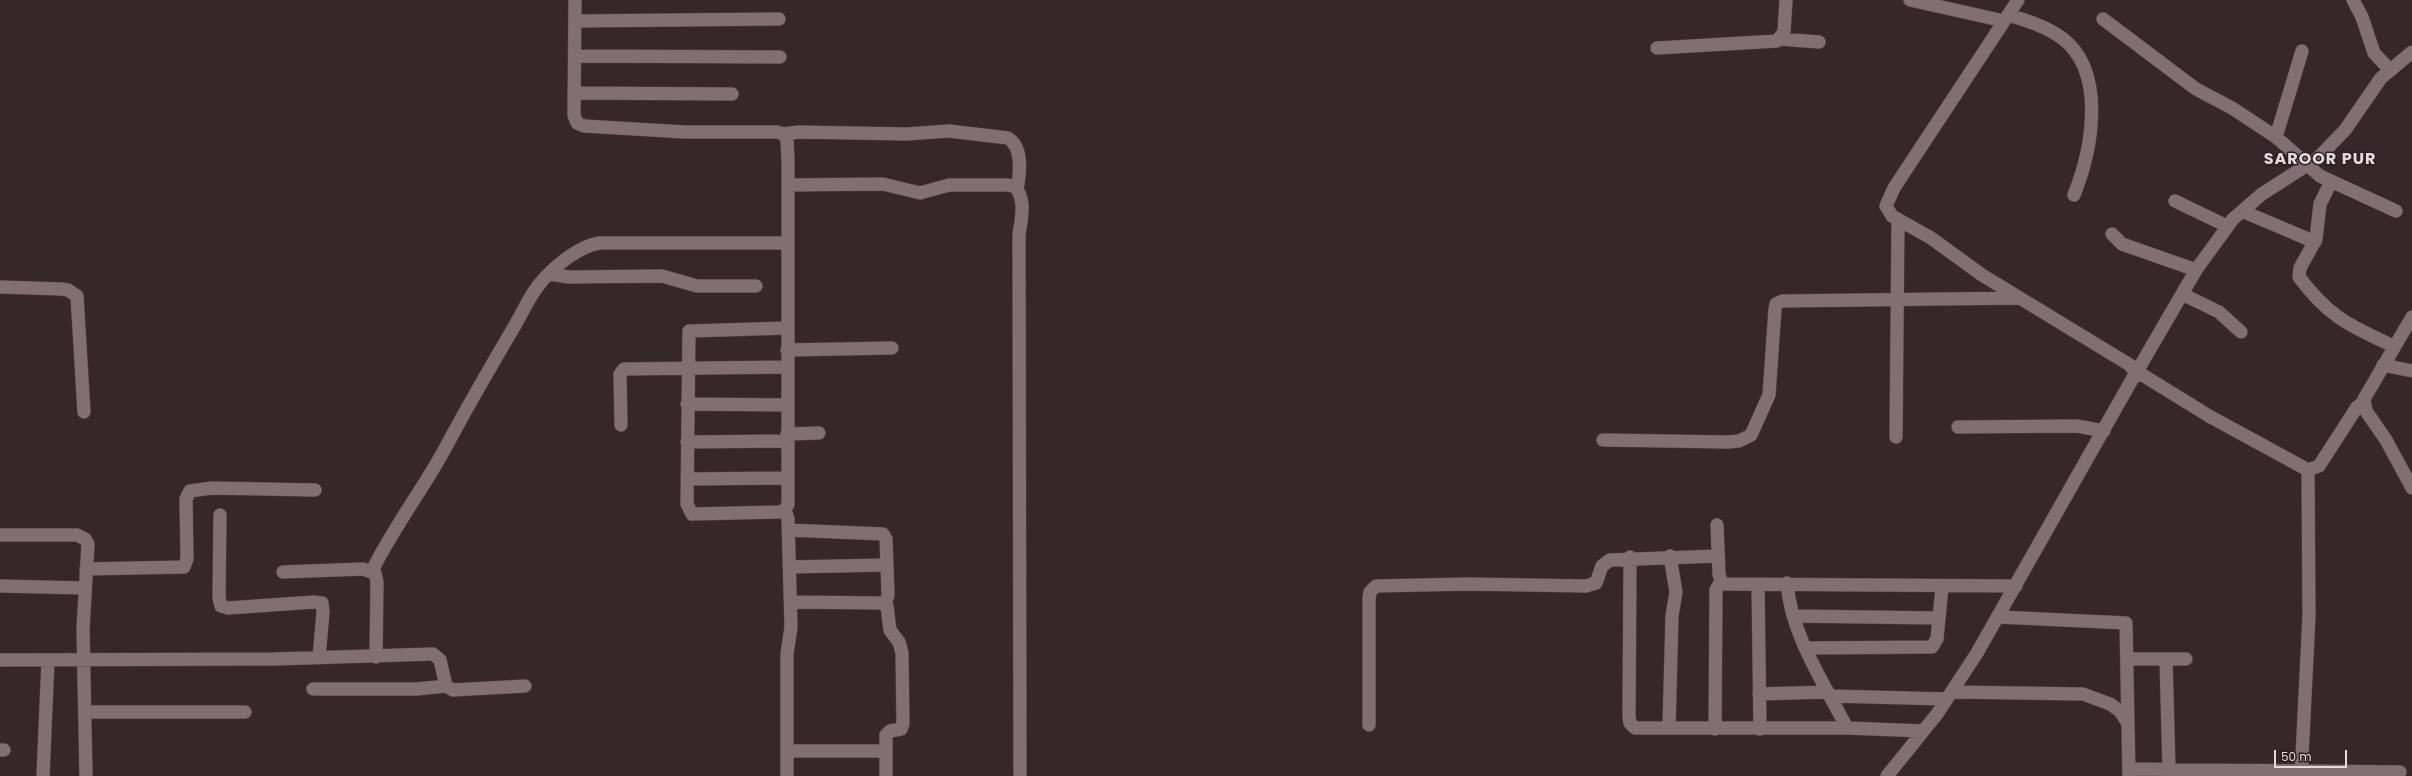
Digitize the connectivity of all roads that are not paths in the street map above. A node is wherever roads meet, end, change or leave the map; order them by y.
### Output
1 (575, 0) edge
2 (1786, 0) edge
3 (1910, 0) edge
4 (2018, 0) edge
5 (2353, 0) edge
6 (2007, 18) junction
7 (779, 19) dead end
8 (2104, 19) dead end
9 (575, 21) junction
10 (1780, 39) junction
11 (1819, 42) dead end
12 (1657, 48) dead end
13 (2302, 51) dead end
14 (2412, 52) edge
15 (575, 56) junction
16 (780, 57) dead end
17 (2390, 70) junction
18 (574, 93) junction
19 (732, 94) dead end
20 (784, 134) junction
21 (2276, 137) junction
22 (2307, 166) junction
23 (2331, 182) junction
24 (788, 185) junction
25 (1017, 189) junction
26 (2074, 195) dead end
27 (2175, 201) dead end
28 (2242, 211) junction
29 (2396, 211) dead end
30 (1898, 220) junction
31 (2227, 226) junction
32 (2112, 234) dead end
33 (2315, 242) junction
34 (788, 243) junction
35 (2196, 270) junction
36 (549, 274) junction
37 (756, 286) dead end
38 (0, 287) edge
39 (2182, 294) junction
40 (2021, 298) junction
41 (1896, 299) junction
42 (2412, 317) edge
43 (787, 328) junction
44 (2242, 332) dead end
45 (2393, 346) junction
46 (892, 348) dead end
47 (787, 350) junction
48 (2383, 365) junction
49 (788, 367) junction
50 (687, 368) junction
51 (2412, 371) edge
52 (2137, 374) junction
53 (2364, 402) junction
54 (687, 404) junction
55 (787, 405) junction
56 (84, 412) dead end
57 (621, 425) dead end
58 (1958, 427) dead end
59 (2104, 431) junction
60 (819, 433) dead end
61 (787, 437) junction
62 (1896, 437) dead end
63 (1603, 440) dead end
64 (687, 442) junction
65 (2308, 470) junction
66 (787, 478) junction
67 (687, 479) junction
68 (2412, 488) edge
69 (315, 490) dead end
70 (785, 510) junction
71 (220, 515) dead end
72 (1717, 525) dead end
73 (788, 530) junction
74 (0, 534) edge
75 (1670, 556) junction
76 (1718, 556) junction
77 (1630, 558) junction
78 (887, 565) junction
79 (789, 567) junction
80 (86, 569) junction
81 (372, 570) junction
82 (283, 572) dead end
83 (1721, 581) junction
84 (1787, 583) junction
85 (1758, 585) junction
86 (0, 586) edge
87 (2016, 586) junction
88 (1942, 587) junction
89 (85, 588) junction
90 (791, 602) junction
91 (885, 605) junction
92 (1793, 616) junction
93 (1999, 616) junction
94 (1939, 618) junction
95 (1806, 648) junction
96 (376, 657) junction
97 (319, 658) junction
98 (2128, 659) junction
99 (2166, 659) junction
100 (2186, 659) dead end
101 (0, 660) edge
102 (48, 660) junction
103 (84, 660) junction
104 (446, 686) junction
105 (525, 686) dead end
106 (312, 689) dead end
107 (1759, 694) junction
108 (1829, 694) junction
109 (1950, 696) junction
110 (86, 712) junction
111 (245, 712) dead end
112 (2127, 722) junction
113 (1369, 725) dead end
114 (1669, 728) junction
115 (1847, 728) junction
116 (1715, 729) junction
117 (1760, 729) junction
118 (1923, 731) junction
119 (787, 751) junction
120 (885, 751) junction
121 (2169, 769) junction
122 (2400, 772) dead end
123 (2129, 773) edge
124 (2301, 773) edge
125 (43, 776) edge
126 (86, 776) edge
127 (788, 776) edge
128 (886, 776) edge
129 (1020, 776) edge
130 (1887, 776) edge

1 - 9 street
2 - 10 street
3 - 6 street
4 - 6 street
5 - 17 street
6 - 26 street
6 - 30 street
7 - 9 street
8 - 21 street
9 - 15 street
10 - 11 street
10 - 12 street
13 - 21 street
14 - 17 street
15 - 16 street
15 - 18 street
17 - 22 street
18 - 19 street
18 - 20 street
20 - 24 street
20 - 25 street
21 - 22 street
22 - 23 street
22 - 28 street
23 - 29 street
23 - 33 street
24 - 25 street
24 - 34 street
25 - 129 street
27 - 31 street
28 - 31 street
28 - 33 street
30 - 40 street
30 - 41 street
31 - 35 street
32 - 35 street
33 - 45 street
34 - 36 street
34 - 43 street
35 - 39 street
36 - 37 street
36 - 81 street
38 - 56 street
39 - 44 street
39 - 52 street
40 - 41 street
40 - 52 street
41 - 62 street
41 - 63 street
42 - 45 street
43 - 47 street
43 - 50 street
45 - 48 street
46 - 47 street
47 - 49 street
48 - 51 street
48 - 53 street
49 - 50 street
49 - 55 street
50 - 54 street
50 - 57 street
52 - 59 street
52 - 65 street
53 - 65 street
53 - 68 street
54 - 55 street
54 - 64 street
55 - 61 street
58 - 59 street
59 - 87 street
60 - 61 street
61 - 64 street
61 - 66 street
64 - 67 street
65 - 124 street
66 - 67 street
66 - 70 street
67 - 70 street
69 - 80 street
70 - 73 street
71 - 97 street
72 - 76 street
73 - 78 street
73 - 79 street
74 - 80 street
75 - 76 street
75 - 77 street
75 - 114 street
76 - 83 street
77 - 113 street
77 - 114 street
78 - 79 street
78 - 91 street
79 - 90 street
80 - 89 street
81 - 82 street
81 - 96 street
83 - 85 street
83 - 116 street
84 - 85 street
84 - 88 street
84 - 92 street
85 - 107 street
86 - 89 street
87 - 88 street
87 - 93 street
88 - 94 street
89 - 103 street
90 - 91 street
90 - 119 street
91 - 120 street
92 - 94 street
92 - 95 street
93 - 98 street
93 - 109 street
94 - 95 street
95 - 108 street
96 - 97 street
96 - 104 street
97 - 103 street
98 - 99 street
98 - 112 street
99 - 100 street
99 - 121 street
101 - 102 street
102 - 103 street
102 - 125 street
103 - 110 street
104 - 105 street
104 - 106 street
107 - 108 street
107 - 117 street
108 - 109 street
108 - 115 street
109 - 112 street
109 - 118 street
110 - 111 street
110 - 126 street
112 - 123 street
114 - 116 street
115 - 117 street
115 - 118 street
116 - 117 street
118 - 130 street
119 - 120 street
119 - 127 street
120 - 128 street
121 - 123 street
121 - 124 street
122 - 124 street

